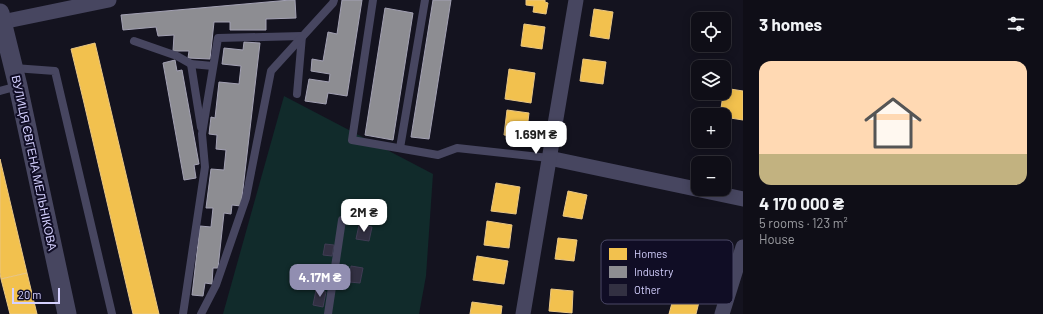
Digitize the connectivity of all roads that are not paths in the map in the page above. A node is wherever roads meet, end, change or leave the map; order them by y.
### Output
1 (109, 0) edge
2 (334, 0) edge
3 (373, 0) edge
4 (425, 0) edge
5 (576, 0) edge
6 (1, 17) edge
7 (302, 36) junction
8 (134, 41) dead end
9 (191, 64) junction
10 (214, 66) junction
11 (10, 82) edge
12 (297, 94) dead end
13 (202, 134) junction
14 (400, 148) junction
15 (549, 158) junction
16 (743, 199) edge
17 (342, 220) dead end
18 (743, 247) edge
19 (733, 279) edge
20 (725, 304) edge
21 (67, 314) edge
22 (112, 314) edge
23 (182, 314) edge
24 (201, 314) edge
25 (328, 314) edge
26 (523, 314) edge
27 (722, 314) edge

1 - 6 street
2 - 7 lane
3 - 14 lane
4 - 14 lane
5 - 15 street
6 - 11 street, ВУЛИЦЯ ЄВГЕНА МЕЛЬНІКОВА
7 - 10 lane
7 - 12 lane
7 - 24 lane
8 - 9 lane
9 - 10 lane
9 - 13 lane
10 - 13 lane
11 - 21 street, ВУЛИЦЯ ЄВГЕНА МЕЛЬНІКОВА
11 - 22 lane
13 - 23 lane
14 - 15 lane
15 - 16 street
15 - 26 street
17 - 25 lane
18 - 19 street
20 - 27 street

